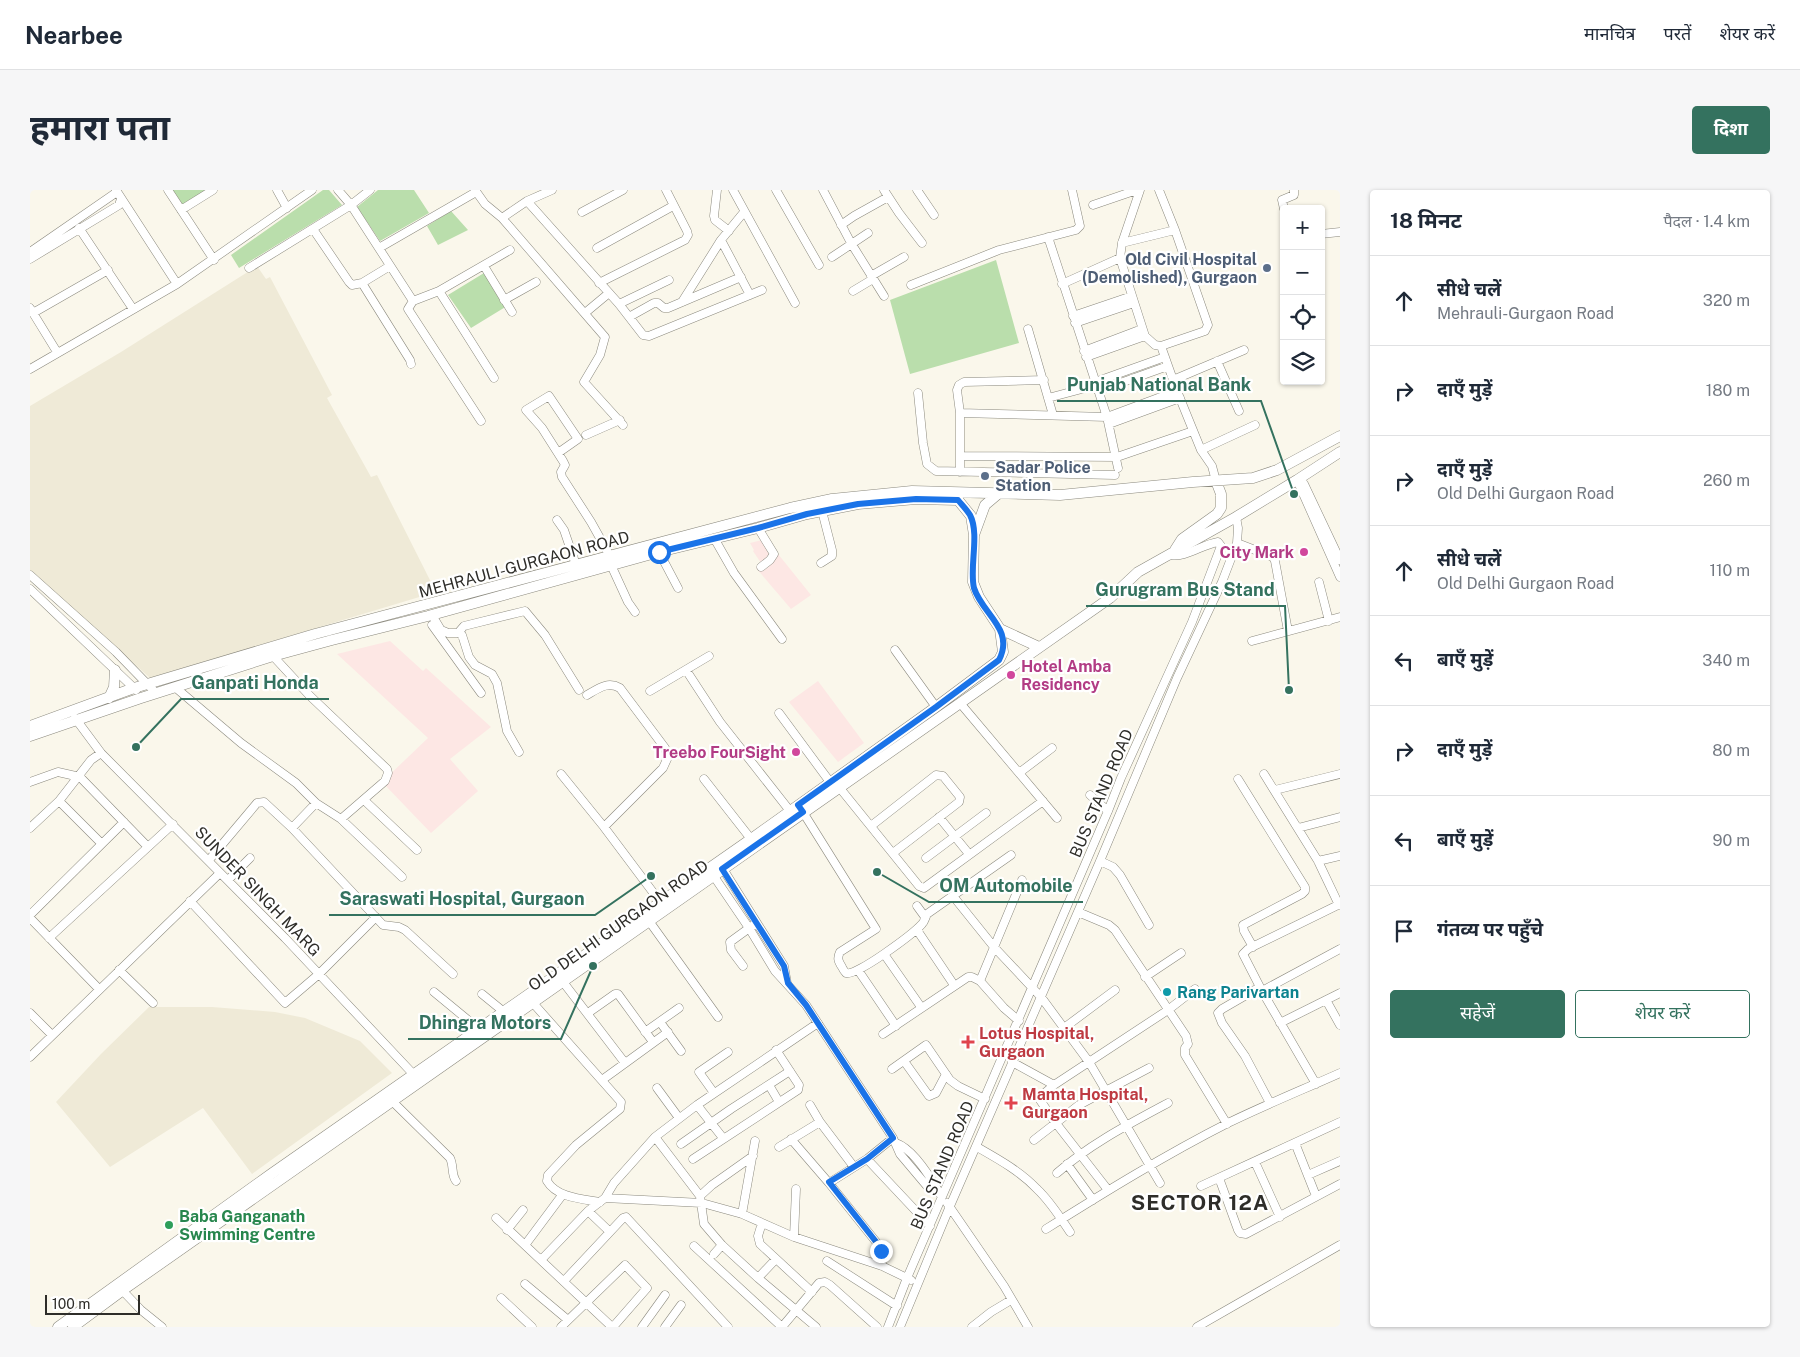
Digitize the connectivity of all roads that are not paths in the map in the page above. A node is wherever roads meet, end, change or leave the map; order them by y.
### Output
1 (168, 190) edge
2 (213, 190) edge
3 (276, 190) edge
4 (312, 190) edge
5 (338, 190) edge
6 (370, 190) edge
7 (550, 190) edge
8 (623, 190) edge
9 (666, 190) edge
10 (717, 190) edge
11 (733, 190) edge
12 (776, 190) edge
13 (822, 190) edge
14 (918, 190) edge
15 (1072, 190) edge
16 (1139, 190) edge
17 (1159, 190) edge
18 (1294, 190) edge
19 (475, 191) edge
20 (107, 193) edge
21 (118, 194) edge
22 (886, 194) edge
23 (527, 201) junction
24 (1093, 205) dead end
25 (1283, 205) edge
26 (351, 206) junction
27 (673, 206) junction
28 (287, 208) junction
29 (181, 210) junction
30 (582, 212) dead end
31 (744, 212) junction
32 (934, 216) dead end
33 (502, 218) junction
34 (841, 224) junction
35 (79, 228) junction
36 (314, 229) junction
37 (1175, 230) junction
38 (729, 231) junction
39 (868, 232) dead end
40 (1340, 232) edge
41 (1325, 234) edge
42 (1048, 237) junction
43 (721, 240) junction
44 (1122, 242) junction
45 (851, 243) junction
46 (922, 243) dead end
47 (379, 248) junction
48 (597, 248) dead end
49 (510, 250) dead end
50 (30, 252) edge
51 (832, 256) dead end
52 (904, 257) dead end
53 (1120, 258) junction
54 (30, 259) edge
55 (214, 260) junction
56 (819, 265) dead end
57 (390, 266) junction
58 (484, 266) junction
59 (249, 268) dead end
60 (108, 270) junction
61 (741, 276) junction
62 (872, 278) junction
63 (669, 280) dead end
64 (536, 282) dead end
65 (362, 283) junction
66 (599, 283) junction
67 (177, 284) junction
68 (1062, 284) junction
69 (911, 285) dead end
70 (762, 290) dead end
71 (438, 291) junction
72 (853, 291) dead end
73 (609, 293) junction
74 (750, 296) junction
75 (884, 296) dead end
76 (504, 300) junction
77 (1133, 300) junction
78 (413, 301) junction
79 (682, 302) junction
80 (794, 303) dead end
81 (619, 304) junction
82 (133, 309) junction
83 (32, 311) edge
84 (512, 312) dead end
85 (585, 313) junction
86 (628, 316) junction
87 (1074, 320) junction
88 (1028, 329) dead end
89 (1143, 332) junction
90 (1161, 346) junction
91 (1244, 350) dead end
92 (58, 352) junction
93 (1085, 354) junction
94 (1164, 357) junction
95 (1217, 361) junction
96 (411, 364) dead end
97 (1168, 366) junction
98 (30, 370) edge
99 (494, 378) dead end
100 (1044, 380) junction
101 (1173, 380) junction
102 (1097, 386) junction
103 (918, 393) dead end
104 (1178, 395) junction
105 (1048, 398) junction
106 (1239, 411) dead end
107 (960, 413) junction
108 (1053, 415) junction
109 (1108, 420) junction
110 (480, 422) dead end
111 (1255, 425) dead end
112 (1193, 431) junction
113 (586, 435) dead end
114 (1340, 436) edge
115 (1201, 450) junction
116 (558, 452) junction
117 (1340, 452) edge
118 (960, 456) junction
119 (1117, 457) junction
120 (960, 472) junction
121 (1299, 479) junction
122 (1216, 481) junction
123 (998, 494) junction
124 (822, 511) junction
125 (1236, 517) junction
126 (557, 520) dead end
127 (758, 528) junction
128 (974, 535) junction
129 (714, 538) junction
130 (1237, 543) junction
131 (644, 552) junction
132 (659, 552) junction
133 (1171, 552) junction
134 (1340, 560) edge
135 (610, 561) junction
136 (821, 563) dead end
137 (576, 565) junction
138 (761, 567) dead end
139 (30, 575) edge
140 (1339, 576) edge
141 (1319, 582) dead end
142 (678, 588) dead end
143 (30, 589) edge
144 (635, 612) dead end
145 (426, 614) junction
146 (1340, 617) edge
147 (1329, 621) junction
148 (1000, 629) junction
149 (1288, 631) junction
150 (458, 633) junction
151 (782, 639) dead end
152 (1252, 640) dead end
153 (1039, 647) junction
154 (895, 650) dead end
155 (273, 656) junction
156 (709, 656) dead end
157 (115, 670) junction
158 (686, 670) junction
159 (149, 684) junction
160 (134, 688) junction
161 (176, 688) junction
162 (579, 690) dead end
163 (650, 691) dead end
164 (156, 693) junction
165 (480, 693) dead end
166 (587, 695) dead end
167 (109, 698) junction
168 (141, 698) junction
169 (960, 703) junction
170 (778, 713) dead end
171 (933, 713) junction
172 (74, 716) junction
173 (30, 726) edge
174 (30, 736) edge
175 (1052, 748) dead end
176 (519, 752) dead end
177 (101, 753) junction
178 (1019, 773) junction
179 (561, 774) dead end
180 (1264, 774) dead end
181 (1340, 774) edge
182 (80, 777) junction
183 (1121, 778) junction
184 (1238, 778) dead end
185 (704, 779) dead end
186 (30, 782) edge
187 (835, 784) junction
188 (1132, 784) junction
189 (1275, 790) junction
190 (1090, 795) dead end
191 (364, 800) junction
192 (59, 801) junction
193 (1044, 801) junction
194 (316, 803) junction
195 (797, 810) junction
196 (1108, 812) junction
197 (986, 813) dead end
198 (939, 817) junction
199 (1340, 817) edge
200 (1057, 818) dead end
201 (341, 819) junction
202 (124, 822) junction
203 (31, 824) edge
204 (173, 824) junction
205 (871, 826) junction
206 (604, 827) junction
207 (292, 828) junction
208 (1298, 828) junction
209 (954, 836) junction
210 (751, 839) junction
211 (102, 843) junction
212 (148, 847) junction
213 (417, 850) dead end
214 (893, 854) junction
215 (969, 854) junction
216 (1011, 855) dead end
217 (1340, 856) edge
218 (250, 858) dead end
219 (926, 858) dead end
220 (209, 860) junction
221 (1100, 861) junction
222 (1318, 861) junction
223 (722, 869) junction
224 (220, 873) junction
225 (713, 875) junction
226 (402, 877) dead end
227 (228, 880) junction
228 (1022, 880) dead end
229 (953, 896) junction
230 (190, 901) junction
231 (660, 903) junction
232 (1340, 904) edge
233 (917, 906) dead end
234 (1078, 912) junction
235 (30, 916) edge
236 (376, 917) junction
237 (926, 917) junction
238 (649, 922) junction
239 (757, 922) junction
240 (1149, 925) dead end
241 (749, 928) junction
242 (916, 930) junction
243 (49, 938) junction
244 (994, 947) junction
245 (1253, 947) junction
246 (1340, 949) edge
247 (884, 954) junction
248 (1181, 954) dead end
249 (743, 966) dead end
250 (119, 970) junction
251 (858, 970) junction
252 (319, 974) junction
253 (453, 974) dead end
254 (1145, 977) junction
255 (560, 978) junction
256 (980, 981) junction
257 (788, 983) junction
258 (954, 985) junction
259 (99, 989) junction
260 (1033, 989) junction
261 (1195, 989) dead end
262 (1261, 989) junction
263 (1115, 990) dead end
264 (434, 992) dead end
265 (1340, 993) edge
266 (482, 994) dead end
267 (1041, 997) junction
268 (1326, 1000) junction
269 (153, 1003) dead end
270 (532, 1003) junction
271 (921, 1007) junction
272 (679, 1008) dead end
273 (1168, 1010) junction
274 (30, 1012) edge
275 (504, 1012) junction
276 (588, 1013) junction
277 (718, 1016) dead end
278 (1019, 1020) junction
279 (660, 1022) junction
280 (1280, 1022) junction
281 (818, 1023) junction
282 (1340, 1025) edge
283 (896, 1026) junction
284 (1064, 1028) junction
285 (477, 1031) junction
286 (645, 1032) junction
287 (668, 1032) junction
288 (883, 1034) dead end
289 (52, 1035) junction
290 (653, 1042) junction
291 (776, 1050) junction
292 (681, 1052) dead end
293 (728, 1052) dead end
294 (30, 1057) edge
295 (904, 1061) junction
296 (1012, 1062) junction
297 (1089, 1062) junction
298 (625, 1063) junction
299 (1150, 1068) dead end
300 (892, 1069) dead end
301 (790, 1071) junction
302 (1340, 1073) edge
303 (946, 1074) junction
304 (416, 1078) junction
305 (602, 1080) junction
306 (1054, 1084) junction
307 (1316, 1084) junction
308 (769, 1086) junction
309 (656, 1088) dead end
310 (1106, 1090) junction
311 (714, 1093) junction
312 (985, 1099) junction
313 (392, 1102) junction
314 (779, 1102) junction
315 (1270, 1102) junction
316 (1168, 1103) dead end
317 (697, 1105) junction
318 (810, 1105) dead end
319 (679, 1118) junction
320 (711, 1122) junction
321 (820, 1122) junction
322 (1055, 1122) junction
323 (1340, 1122) edge
324 (1227, 1124) junction
325 (1126, 1125) junction
326 (655, 1137) junction
327 (723, 1138) junction
328 (791, 1139) junction
329 (894, 1140) junction
330 (1034, 1140) dead end
331 (755, 1141) dead end
332 (1295, 1143) junction
333 (681, 1144) dead end
334 (779, 1147) dead end
335 (977, 1147) junction
336 (1080, 1153) junction
337 (753, 1156) junction
338 (693, 1159) dead end
339 (867, 1159) junction
340 (1340, 1161) edge
341 (1255, 1162) junction
342 (1067, 1164) junction
343 (1150, 1166) junction
344 (854, 1167) junction
345 (1057, 1173) dead end
346 (1308, 1175) junction
347 (1219, 1178) junction
348 (456, 1181) dead end
349 (829, 1182) junction
350 (1160, 1183) dead end
351 (1340, 1184) edge
352 (1201, 1186) dead end
353 (796, 1189) dead end
354 (1108, 1190) junction
355 (563, 1194) junction
356 (941, 1194) junction
357 (1316, 1196) junction
358 (243, 1200) junction
359 (603, 1200) junction
360 (701, 1200) junction
361 (1093, 1200) junction
362 (950, 1206) junction
363 (523, 1210) dead end
364 (588, 1210) junction
365 (742, 1214) junction
366 (1280, 1217) junction
367 (496, 1218) dead end
368 (1061, 1219) junction
369 (762, 1223) junction
370 (930, 1226) junction
371 (1046, 1229) dead end
372 (508, 1230) junction
373 (610, 1232) junction
374 (1070, 1232) dead end
375 (794, 1236) junction
376 (722, 1245) junction
377 (1340, 1245) edge
378 (524, 1246) junction
379 (694, 1246) dead end
380 (714, 1254) dead end
381 (541, 1260) junction
382 (775, 1260) junction
383 (828, 1260) dead end
384 (882, 1266) junction
385 (758, 1278) junction
386 (908, 1278) junction
387 (564, 1281) junction
388 (525, 1284) dead end
389 (917, 1284) junction
390 (120, 1287) junction
391 (812, 1292) junction
392 (665, 1296) dead end
393 (502, 1298) dead end
394 (1011, 1300) junction
395 (587, 1302) junction
396 (681, 1305) dead end
397 (897, 1306) junction
398 (796, 1311) junction
399 (568, 1320) junction
400 (1202, 1326) edge
401 (58, 1327) edge
402 (73, 1327) edge
403 (162, 1327) edge
404 (532, 1327) edge
405 (561, 1327) edge
406 (612, 1327) edge
407 (642, 1327) edge
408 (665, 1327) edge
409 (728, 1327) edge
410 (782, 1327) edge
411 (816, 1327) edge
412 (877, 1327) edge
413 (888, 1327) edge
414 (900, 1327) edge
415 (972, 1327) edge
416 (1028, 1327) edge

1 - 29 street
2 - 29 street
3 - 28 street
4 - 28 street
5 - 26 street
6 - 26 street
7 - 23 street
8 - 30 street
9 - 27 street
10 - 38 street
11 - 31 street
12 - 56 street
13 - 34 street
14 - 32 street
15 - 42 street
16 - 24 street
16 - 44 street
17 - 37 street
18 - 25 street
19 - 33 street
19 - 47 street
20 - 21 street
20 - 50 street
21 - 35 street
21 - 67 street
22 - 34 street
22 - 46 street
23 - 33 street
23 - 66 street
26 - 36 street
26 - 47 street
27 - 48 street
27 - 66 street
28 - 55 street
29 - 55 street
31 - 38 street
31 - 80 street
33 - 85 street
34 - 45 street
35 - 54 street
35 - 60 street
36 - 59 street
36 - 65 street
37 - 44 street
37 - 90 street
38 - 43 street
39 - 45 street
40 - 41 street
42 - 68 street
42 - 69 street
43 - 61 street
43 - 79 street
44 - 53 street
45 - 51 street
45 - 62 street
47 - 57 street
49 - 58 street
52 - 62 street
53 - 68 street
53 - 77 street
55 - 67 street
57 - 65 street
57 - 78 street
58 - 71 street
58 - 76 street
60 - 82 street
60 - 83 street
61 - 74 street
61 - 79 street
62 - 72 street
62 - 75 street
63 - 81 street
64 - 76 street
65 - 96 street
66 - 73 street
67 - 82 street
68 - 87 street
70 - 74 street
71 - 78 street
71 - 99 street
73 - 81 street
73 - 85 street
74 - 86 street
76 - 84 street
77 - 87 street
77 - 89 street
78 - 110 street
79 - 86 street
81 - 86 street
82 - 92 street
83 - 92 street
85 - 113 street
87 - 93 street
88 - 100 street
89 - 90 street
89 - 93 street
90 - 94 street
91 - 95 street
92 - 98 street
93 - 102 street
94 - 97 street
94 - 102 street
95 - 101 street
95 - 106 street
97 - 101 street
97 - 102 street
100 - 105 street
100 - 107 street
101 - 104 street
102 - 105 street
102 - 109 street
103 - 120 street
104 - 109 street
104 - 112 street
105 - 108 street
107 - 108 street
107 - 118 street
108 - 109 street
109 - 119 street
111 - 115 street
112 - 115 street
112 - 119 street
114 - 122 main road, MEHRAULI-GURGAON ROAD
115 - 122 street
116 - 116 street
116 - 135 street
117 - 121 main road
118 - 119 street
118 - 120 street
119 - 120 street
121 - 125 main road
121 - 134 street
121 - 140 street
122 - 123 main road, MEHRAULI-GURGAON ROAD
122 - 133 main road
123 - 128 main road
123 - 131 main road, MEHRAULI-GURGAON ROAD
124 - 127 main road, MEHRAULI-GURGAON ROAD
124 - 128 main road, MEHRAULI-GURGAON ROAD
124 - 136 street
125 - 130 street, BUS STAND ROAD
125 - 133 main road
126 - 137 street
127 - 129 main road, MEHRAULI-GURGAON ROAD
127 - 138 street
128 - 148 main road
129 - 132 main road, MEHRAULI-GURGAON ROAD
129 - 151 street
130 - 149 street
130 - 188 street, BUS STAND ROAD
131 - 132 main road, MEHRAULI-GURGAON ROAD
131 - 135 main road, MEHRAULI-GURGAON ROAD
132 - 142 street
133 - 153 main road, OLD DELHI GURGAON ROAD
133 - 183 street, BUS STAND ROAD
135 - 137 main road, MEHRAULI-GURGAON ROAD
135 - 144 street
135 - 145 main road, MEHRAULI-GURGAON ROAD
137 - 145 main road, MEHRAULI-GURGAON ROAD
139 - 159 street
141 - 147 street
143 - 157 street
145 - 150 street
145 - 155 main road, MEHRAULI-GURGAON ROAD
145 - 159 main road, MEHRAULI-GURGAON ROAD
145 - 165 street
146 - 147 street
147 - 149 street
148 - 153 main road
148 - 171 main road, OLD DELHI GURGAON ROAD
149 - 152 street
150 - 162 street
150 - 176 street
153 - 169 main road, OLD DELHI GURGAON ROAD
154 - 171 street
155 - 161 main road, MEHRAULI-GURGAON ROAD
155 - 191 street
156 - 158 street
157 - 160 street
157 - 167 main road
158 - 163 street
158 - 195 street
159 - 160 main road, MEHRAULI-GURGAON ROAD
159 - 164 street
160 - 167 main road, MEHRAULI-GURGAON ROAD
160 - 168 street
161 - 164 main road, MEHRAULI-GURGAON ROAD
161 - 194 street
164 - 168 main road, MEHRAULI-GURGAON ROAD
166 - 206 street
167 - 172 main road, MEHRAULI-GURGAON ROAD
168 - 172 main road, MEHRAULI-GURGAON ROAD
169 - 171 main road, OLD DELHI GURGAON ROAD
169 - 178 street
170 - 187 street
171 - 187 main road, OLD DELHI GURGAON ROAD
172 - 173 main road, MEHRAULI-GURGAON ROAD
172 - 174 main road, MEHRAULI-GURGAON ROAD
172 - 177 street, SUNDER SINGH MARG
175 - 178 street
177 - 182 street
177 - 204 street, SUNDER SINGH MARG
178 - 193 street
179 - 206 street
180 - 189 street
181 - 189 street
182 - 186 street
182 - 192 street
182 - 202 street
183 - 188 street
183 - 196 street, BUS STAND ROAD
184 - 245 street
185 - 210 street
187 - 195 main road, OLD DELHI GURGAON ROAD
187 - 205 street
188 - 221 street, BUS STAND ROAD
189 - 208 street
190 - 196 street
191 - 201 street
191 - 213 street
192 - 203 street
192 - 211 street
193 - 200 street
193 - 215 street
194 - 201 street
194 - 207 street
195 - 210 main road, OLD DELHI GURGAON ROAD
195 - 223 main road, OLD DELHI GURGAON ROAD
195 - 251 street
196 - 260 street, BUS STAND ROAD
197 - 209 street
198 - 205 street
198 - 209 street
198 - 214 street
199 - 208 street
201 - 226 street
202 - 211 street
202 - 212 street
204 - 212 street
204 - 220 street, SUNDER SINGH MARG
205 - 214 street
206 - 231 street
207 - 220 street
207 - 236 street
208 - 222 street
209 - 215 street
209 - 219 street
210 - 231 main road, OLD DELHI GURGAON ROAD
211 - 235 street
212 - 243 street
214 - 215 street
216 - 229 street
217 - 222 street
218 - 227 street
220 - 224 street, SUNDER SINGH MARG
221 - 234 street, BUS STAND ROAD
221 - 240 street
222 - 232 street
223 - 225 main road, OLD DELHI GURGAON ROAD
223 - 239 street
224 - 227 street, SUNDER SINGH MARG
224 - 230 street
225 - 238 main road, OLD DELHI GURGAON ROAD
225 - 241 street
227 - 252 street, SUNDER SINGH MARG
228 - 244 street
229 - 237 street
229 - 244 street
230 - 250 street
230 - 252 street
231 - 255 main road, OLD DELHI GURGAON ROAD
232 - 245 street
233 - 237 street
234 - 254 street
234 - 267 street, BUS STAND ROAD
235 - 243 street
236 - 252 street
236 - 253 street
237 - 242 street
238 - 255 main road, OLD DELHI GURGAON ROAD
238 - 277 street
239 - 241 street
239 - 257 street
241 - 249 street
241 - 257 street
242 - 247 street
242 - 258 street
243 - 259 street
244 - 256 street
244 - 260 street
245 - 262 street
246 - 262 street
247 - 251 street
247 - 271 street
248 - 254 street
250 - 259 street
250 - 269 street
251 - 283 street
252 - 304 street, SUNDER SINGH MARG
254 - 273 street
255 - 270 main road, OLD DELHI GURGAON ROAD
255 - 275 main road, OLD DELHI GURGAON ROAD
255 - 276 street
256 - 258 street
256 - 278 street
257 - 281 street
258 - 271 street
259 - 289 street
260 - 267 street
260 - 278 street, BUS STAND ROAD
261 - 273 street
262 - 280 street
262 - 315 street
263 - 284 street
264 - 285 street
265 - 268 street
266 - 275 street
267 - 284 street
267 - 296 street, BUS STAND ROAD
268 - 280 street
268 - 282 street
270 - 304 main road, OLD DELHI GURGAON ROAD
270 - 305 street
271 - 283 street
272 - 279 street
273 - 297 street
273 - 324 street
274 - 289 street
275 - 285 main road, OLD DELHI GURGAON ROAD
276 - 286 street
276 - 298 street
278 - 312 street, BUS STAND ROAD
279 - 286 street
279 - 287 street
280 - 307 street
281 - 291 street
281 - 329 street
283 - 288 street
284 - 297 street
285 - 304 main road, OLD DELHI GURGAON ROAD
286 - 290 street
287 - 290 street
287 - 292 street
289 - 294 street
290 - 298 street
291 - 301 street
291 - 311 street
293 - 311 street
295 - 300 street
295 - 303 street
295 - 303 street
296 - 306 street
296 - 335 street, BUS STAND ROAD
297 - 306 street
297 - 310 street
298 - 305 street
299 - 310 street
301 - 308 street
301 - 314 street
302 - 307 street
303 - 312 street
304 - 313 main road, OLD DELHI GURGAON ROAD
304 - 358 main road, OLD DELHI GURGAON ROAD
305 - 355 street
306 - 322 street
307 - 315 street
308 - 314 street
308 - 320 street
309 - 319 street
310 - 322 street
310 - 325 street
311 - 317 street
312 - 356 street, BUS STAND ROAD
313 - 348 street
313 - 358 main road, OLD DELHI GURGAON ROAD
314 - 327 street
315 - 324 street
316 - 325 street
317 - 319 street
317 - 320 street
318 - 321 street
319 - 326 street
320 - 327 street
320 - 333 street
321 - 328 street
321 - 344 street
322 - 330 street
322 - 336 street
323 - 332 street
324 - 343 street
325 - 336 street
325 - 343 street
326 - 359 street
326 - 360 street
327 - 338 street
328 - 334 street
328 - 349 street
329 - 339 street
329 - 356 street
331 - 337 street
332 - 341 street
332 - 346 street
335 - 362 street, BUS STAND ROAD
335 - 368 street
336 - 342 street
336 - 354 street
337 - 360 street
337 - 365 street
339 - 344 street
339 - 370 street
340 - 346 street
341 - 347 street
341 - 366 street
342 - 345 street
342 - 361 street
343 - 350 street
343 - 354 street
344 - 349 street
346 - 357 street
347 - 352 street
347 - 366 street
349 - 384 street
351 - 357 street
353 - 375 street
354 - 361 street
355 - 359 street
355 - 378 street
356 - 362 street
356 - 370 street, BUS STAND ROAD
357 - 366 street
358 - 390 main road, OLD DELHI GURGAON ROAD
359 - 360 street
359 - 364 street
360 - 365 street
360 - 376 street
361 - 368 street
362 - 389 street, BUS STAND ROAD
362 - 394 street
363 - 372 street
364 - 373 street
364 - 381 street
365 - 369 street
367 - 372 street
368 - 371 street
368 - 374 street
369 - 375 street
369 - 382 street
370 - 386 street, BUS STAND ROAD
372 - 378 street
373 - 387 street
373 - 409 street
375 - 384 street
376 - 380 street
376 - 385 street
377 - 400 street
378 - 381 street
379 - 410 street
381 - 387 street
382 - 385 street
382 - 391 street
383 - 397 street
384 - 386 street
385 - 398 street
386 - 389 street
386 - 397 street, BUS STAND ROAD
387 - 395 street
388 - 399 street
389 - 414 street, BUS STAND ROAD
390 - 401 main road, OLD DELHI GURGAON ROAD
390 - 402 main road, OLD DELHI GURGAON ROAD
390 - 403 street
391 - 398 street
391 - 412 street
392 - 407 street
393 - 404 street
394 - 415 street
394 - 416 street
395 - 399 street
395 - 406 street
395 - 406 street
396 - 408 street
397 - 413 street, BUS STAND ROAD
398 - 410 street
398 - 411 street
399 - 405 street

